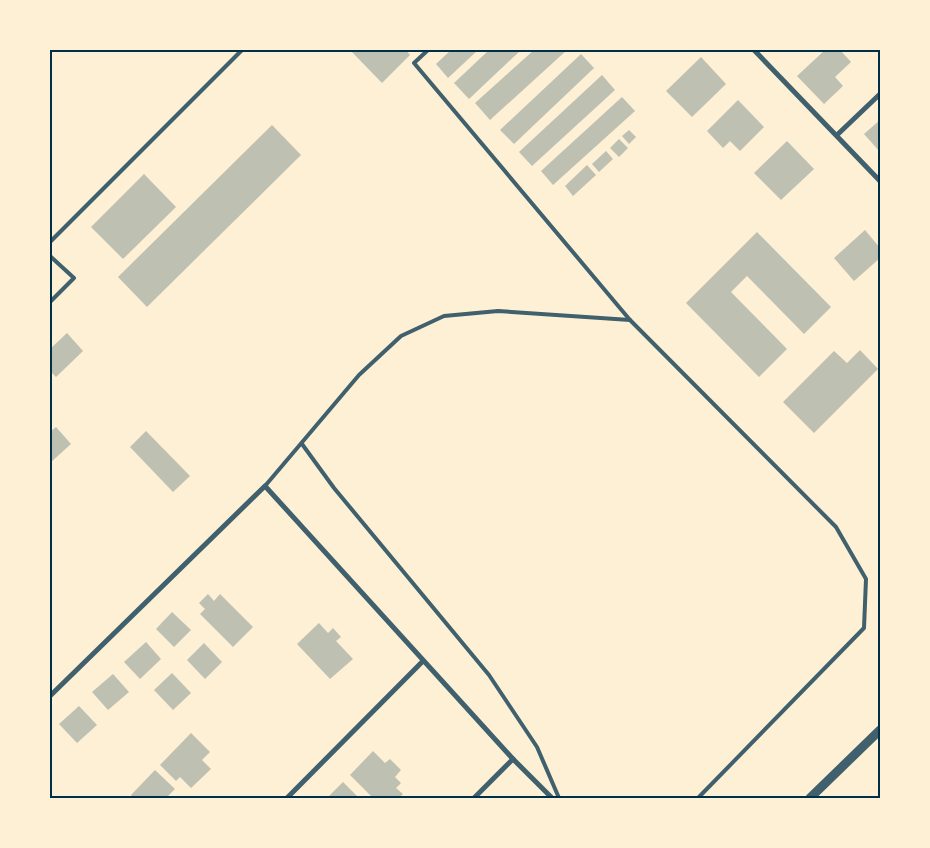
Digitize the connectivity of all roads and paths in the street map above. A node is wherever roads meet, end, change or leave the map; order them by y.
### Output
1 (242, 50) edge
2 (428, 50) edge
3 (754, 50) edge
4 (880, 94) edge
5 (837, 135) junction
6 (880, 181) edge
7 (50, 242) edge
8 (50, 256) edge
9 (50, 302) edge
10 (630, 320) junction
11 (302, 444) junction
12 (265, 486) junction
13 (423, 661) junction
14 (50, 696) edge
15 (880, 730) edge
16 (513, 759) junction
17 (287, 798) edge
18 (474, 798) edge
19 (552, 798) edge
20 (559, 798) edge
21 (698, 798) edge
22 (810, 798) edge

1 - 7 lane
2 - 10 lane
3 - 5 street
4 - 5 street
5 - 6 street
8 - 9 lane
10 - 11 lane
10 - 21 lane
11 - 12 lane
11 - 20 lane
12 - 13 street
12 - 14 street
13 - 16 street
13 - 17 street
15 - 22 street
16 - 18 street
16 - 19 street

